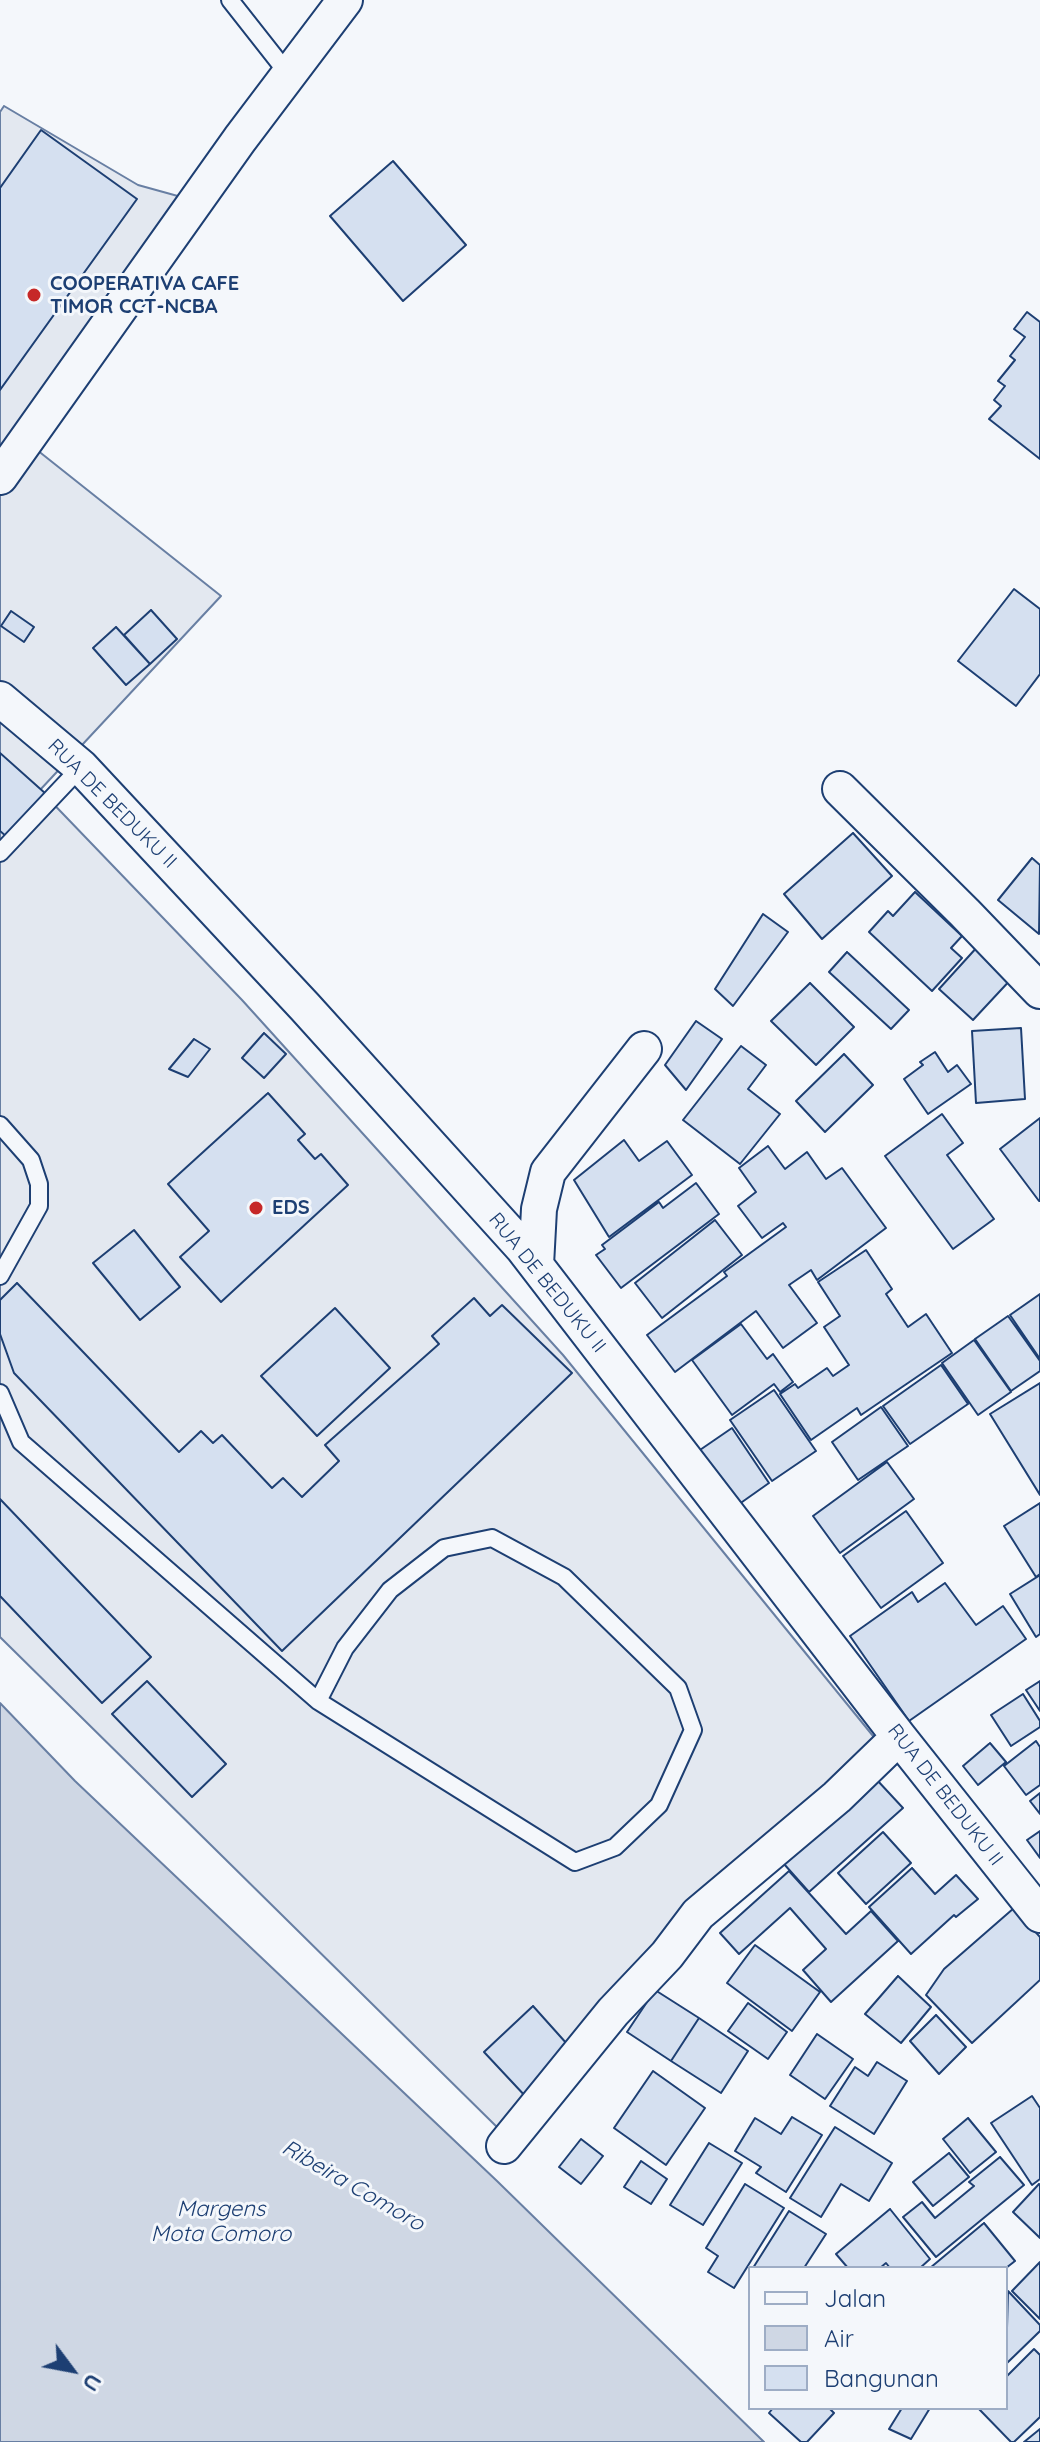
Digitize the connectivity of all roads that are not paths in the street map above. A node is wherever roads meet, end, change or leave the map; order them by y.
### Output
1 (230, 0) edge
2 (345, 0) edge
3 (289, 75) junction
4 (0, 477) edge
5 (0, 699) edge
6 (81, 767) junction
7 (840, 789) dead end
8 (0, 853) edge
9 (1040, 991) edge
10 (644, 1049) dead end
11 (0, 1125) edge
12 (536, 1265) junction
13 (0, 1276) edge
14 (0, 1393) edge
15 (0, 1435) edge
16 (21, 1442) junction
17 (318, 1701) junction
18 (899, 1737) junction
19 (1040, 1915) edge
20 (504, 2146) dead end

1 - 3 lane
2 - 3 street
3 - 4 street
5 - 6 street, RUA DE BEDUKU II
6 - 8 lane
6 - 12 street, RUA DE BEDUKU II
7 - 9 street
10 - 12 street
11 - 13 lane
12 - 18 street, RUA DE BEDUKU II
14 - 16 lane
15 - 16 lane
16 - 17 lane
17 - 17 lane
18 - 19 street, RUA DE BEDUKU II
18 - 20 street

